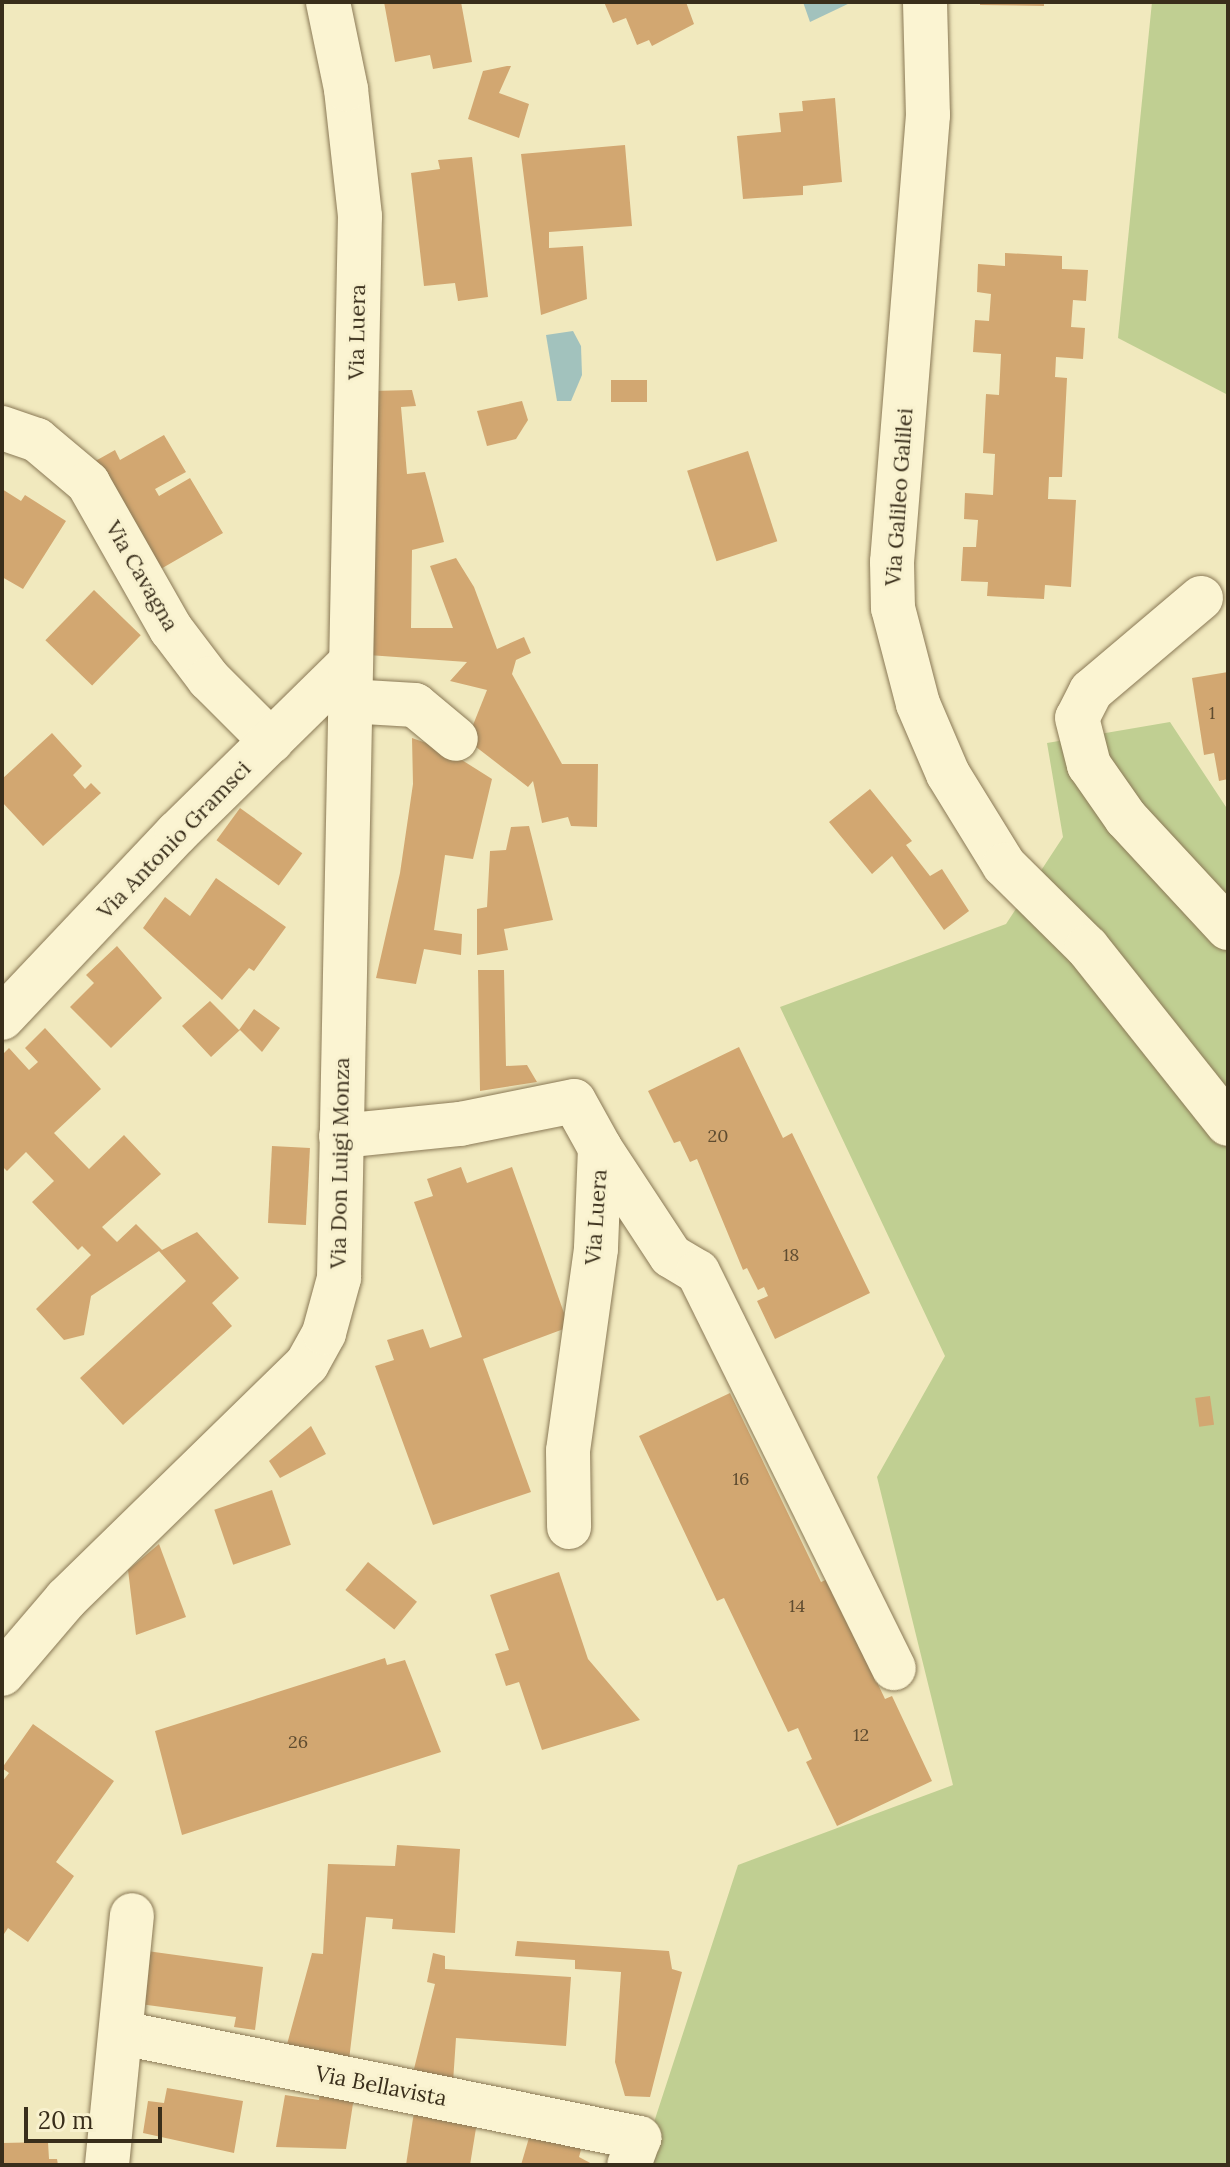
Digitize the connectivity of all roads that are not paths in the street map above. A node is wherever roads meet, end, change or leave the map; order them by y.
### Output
1 (328, 2) edge
2 (925, 2) edge
3 (2, 428) edge
4 (1201, 598) dead end
5 (349, 682) junction
6 (456, 739) dead end
7 (271, 741) junction
8 (1228, 928) edge
9 (2, 1018) edge
10 (1228, 1124) edge
11 (341, 1136) junction
12 (600, 1148) junction
13 (569, 1527) dead end
14 (894, 1668) dead end
15 (2, 1674) edge
16 (132, 1915) dead end
17 (122, 2033) junction
18 (634, 2152) edge
19 (107, 2165) edge

1 - 5 street, Via Luera
2 - 10 street, Via Galileo Galilei
3 - 7 street, Via Cavagna
4 - 8 street
5 - 6 street
5 - 7 street, Via Antonio Gramsci
5 - 11 street, Via Don Luigi Monza
7 - 9 street, Via Antonio Gramsci
11 - 12 street, Via Luera
11 - 15 street, Via Don Luigi Monza
12 - 13 street, Via Luera
12 - 14 street
16 - 17 street
17 - 18 street, Via Bellavista
17 - 19 street

